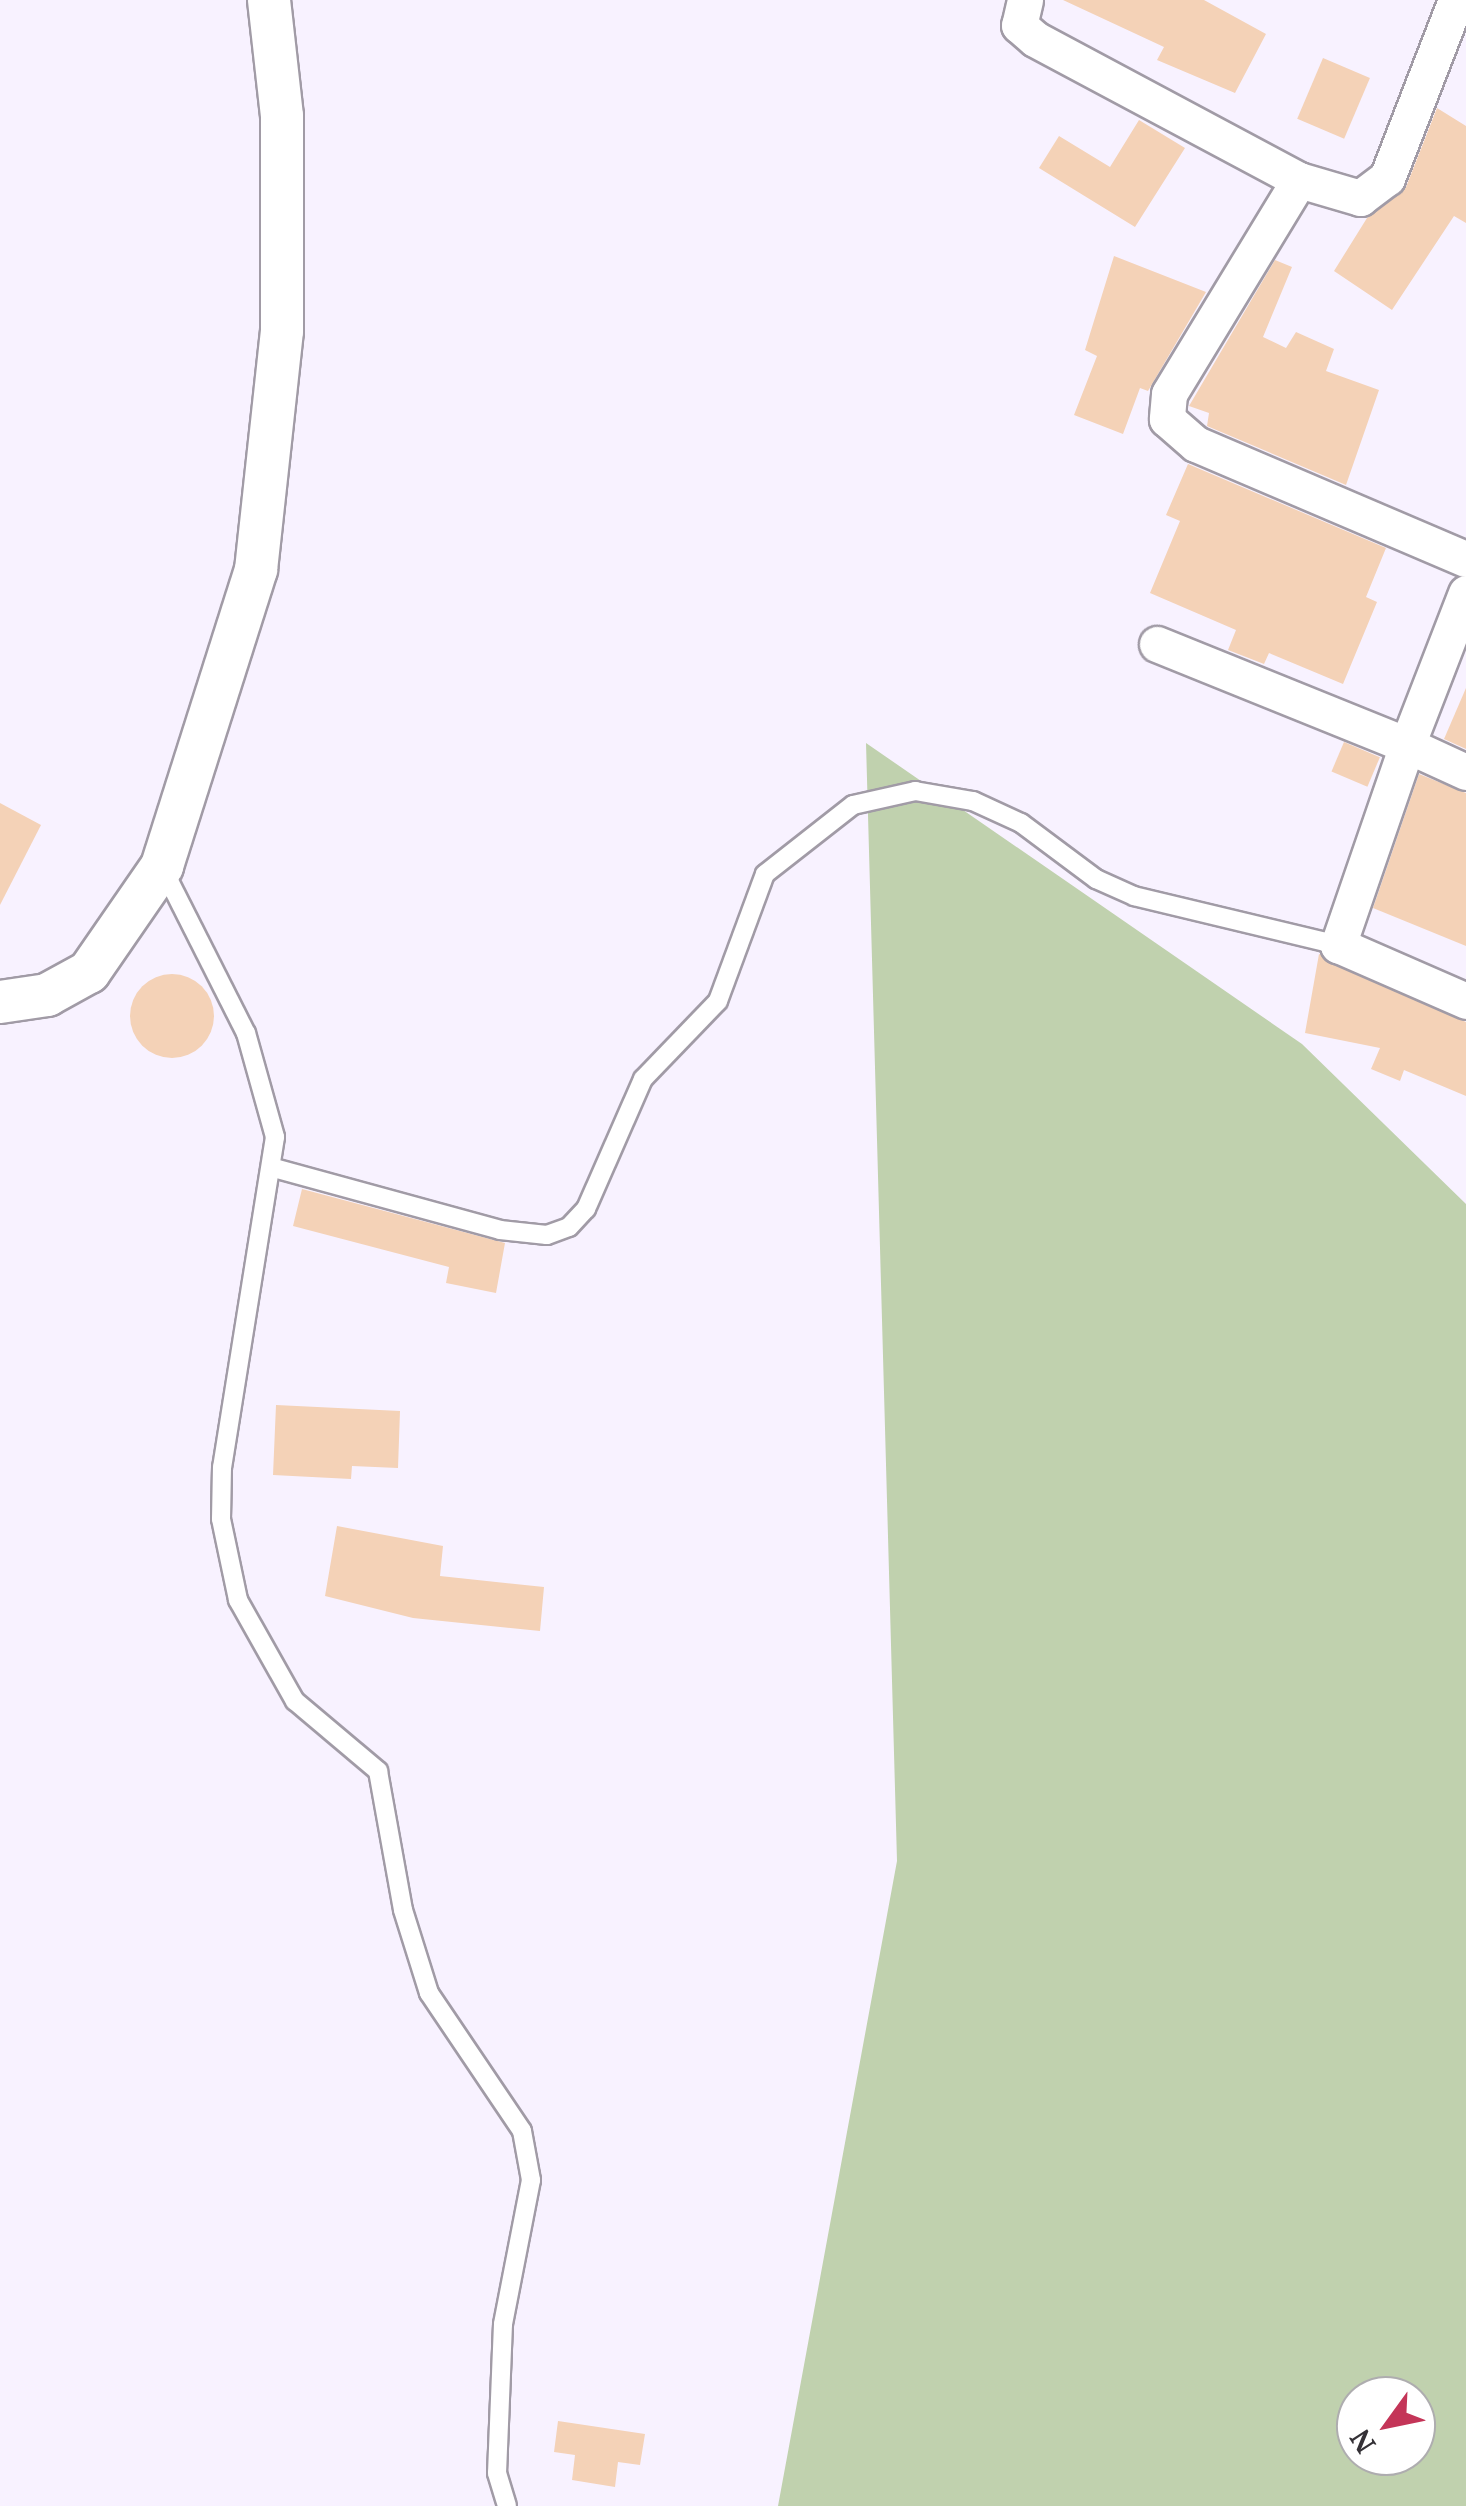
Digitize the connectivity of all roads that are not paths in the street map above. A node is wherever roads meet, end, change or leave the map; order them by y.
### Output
1 (269, 0) edge
2 (1025, 0) edge
3 (1456, 0) edge
4 (1300, 180) junction
5 (1466, 559) edge
6 (1466, 593) edge
7 (1157, 644) dead end
8 (1407, 745) junction
9 (1466, 772) edge
10 (162, 866) junction
11 (1338, 945) junction
12 (1466, 1001) edge
13 (0, 1002) edge
14 (274, 1168) junction
15 (507, 2506) edge

1 - 10 street
2 - 4 street
3 - 4 street
4 - 5 street
6 - 8 street
7 - 8 street
8 - 9 street
8 - 11 street
10 - 13 street
10 - 14 lane
11 - 12 street
11 - 14 lane
14 - 15 lane

